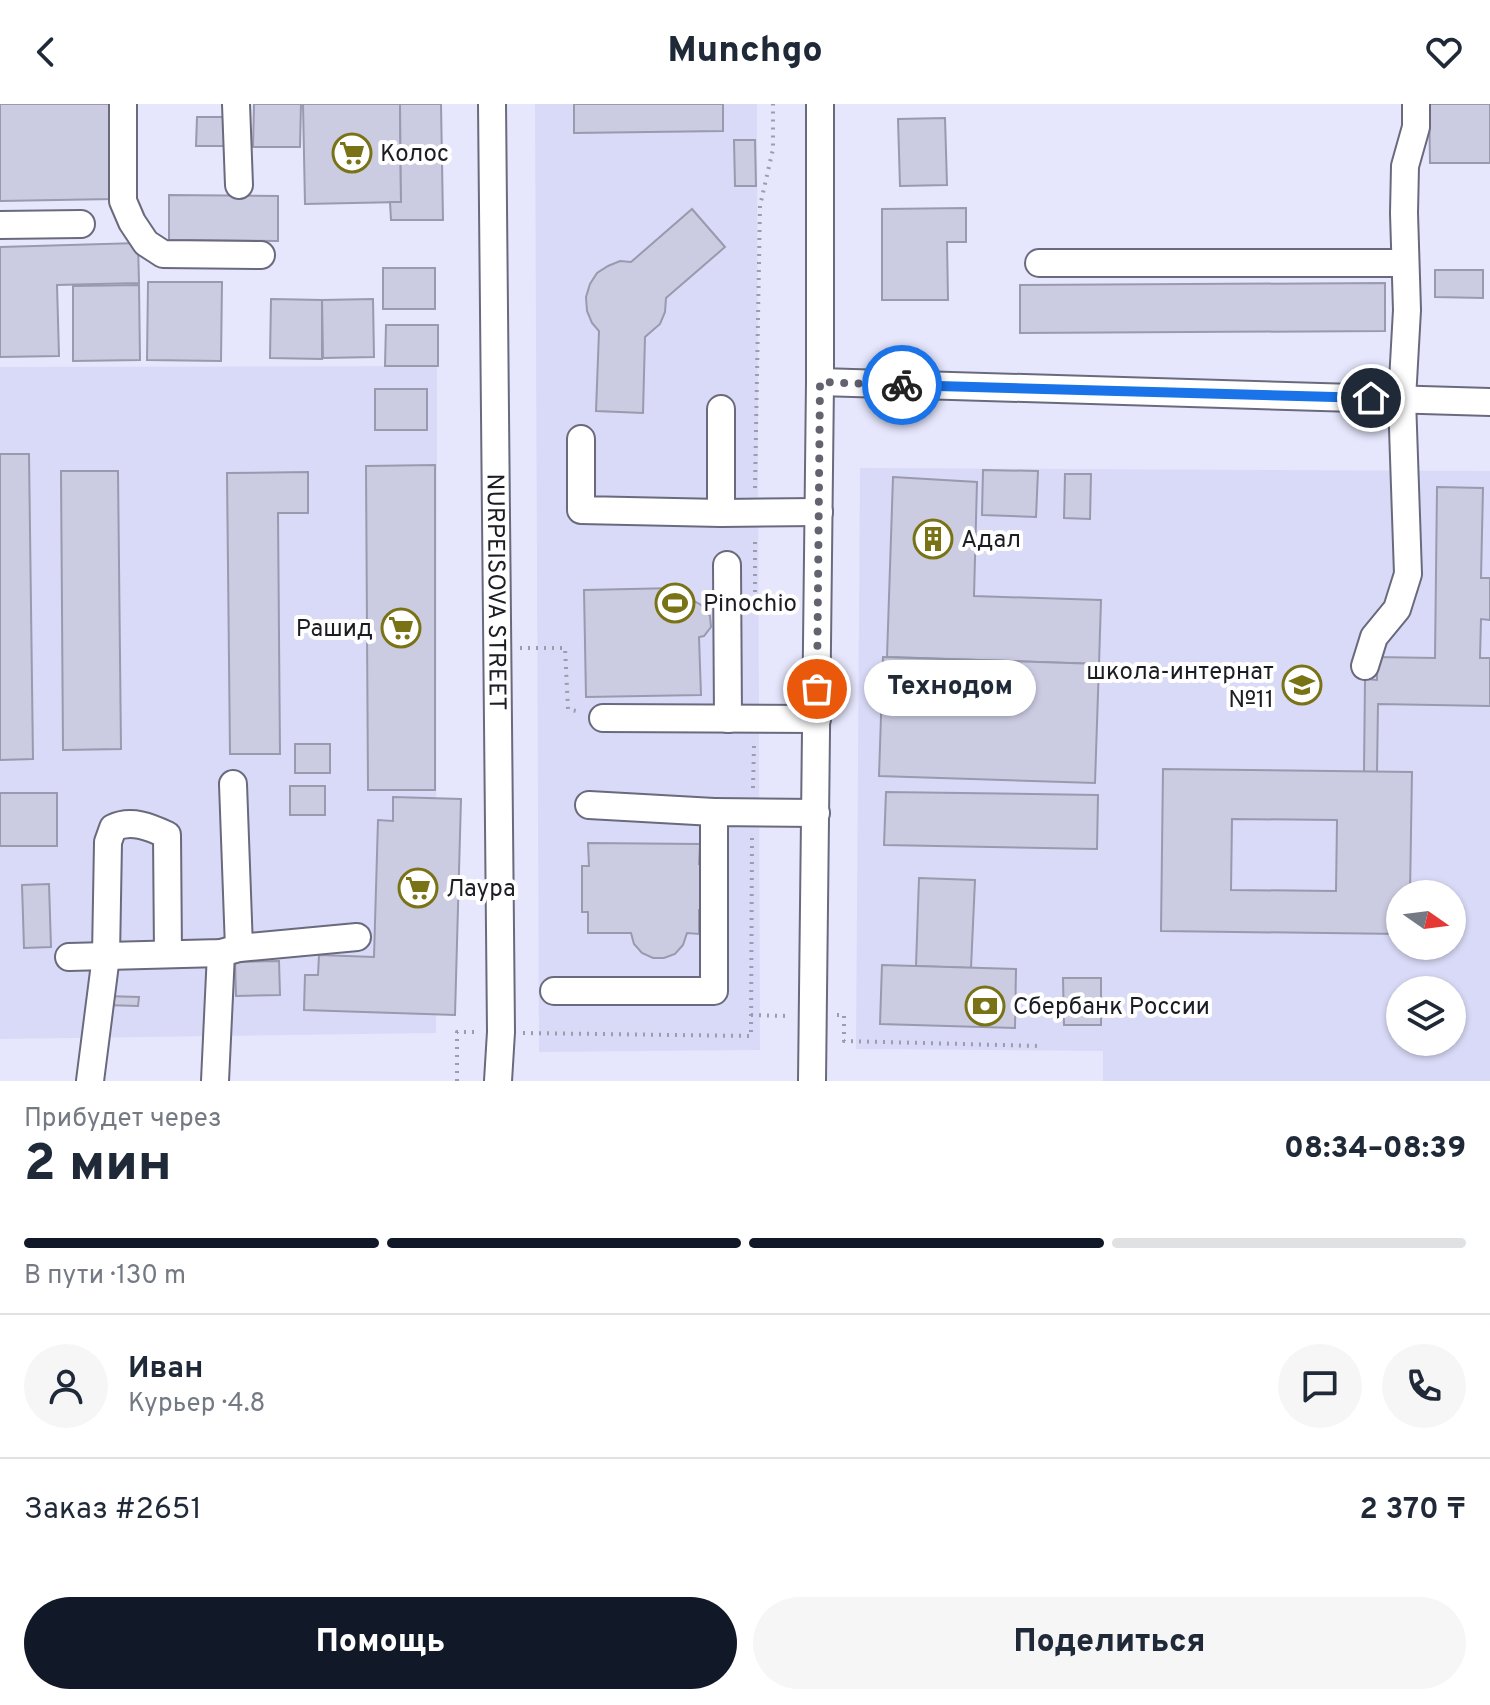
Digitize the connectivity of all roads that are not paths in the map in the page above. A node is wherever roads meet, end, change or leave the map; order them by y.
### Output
1 (123, 104) edge
2 (236, 104) edge
3 (492, 104) edge
4 (820, 104) edge
5 (1416, 104) edge
6 (239, 185) dead end
7 (81, 224) dead end
8 (0, 225) edge
9 (261, 255) dead end
10 (1039, 263) dead end
11 (1405, 263) junction
12 (820, 382) junction
13 (1402, 399) junction
14 (1490, 402) edge
15 (721, 409) dead end
16 (581, 439) dead end
17 (819, 512) junction
18 (721, 513) junction
19 (727, 565) dead end
20 (1365, 666) dead end
21 (603, 718) road end
22 (728, 719) junction
23 (817, 719) junction
24 (233, 784) dead end
25 (589, 805) dead end
26 (714, 812) junction
27 (816, 813) junction
28 (357, 937) dead end
29 (230, 950) junction
30 (168, 954) junction
31 (106, 956) junction
32 (69, 957) dead end
33 (554, 991) dead end
34 (90, 1081) edge
35 (215, 1081) edge
36 (498, 1081) edge
37 (812, 1081) edge

1 - 9 street
2 - 6 street
3 - 36 street, NURPEISOVA STREET
4 - 12 street
5 - 11 street
7 - 8 street
10 - 11 street
11 - 13 street
12 - 13 street
12 - 17 street
13 - 14 street
13 - 20 street
15 - 18 street
16 - 18 street
17 - 18 street
17 - 23 street
19 - 22 street
21 - 22 street
22 - 23 street
23 - 27 street
24 - 29 street
25 - 26 street
26 - 27 street
26 - 33 street
27 - 37 street
28 - 29 street
29 - 30 street
29 - 35 street
30 - 31 street
30 - 31 street
31 - 32 street
31 - 34 street

